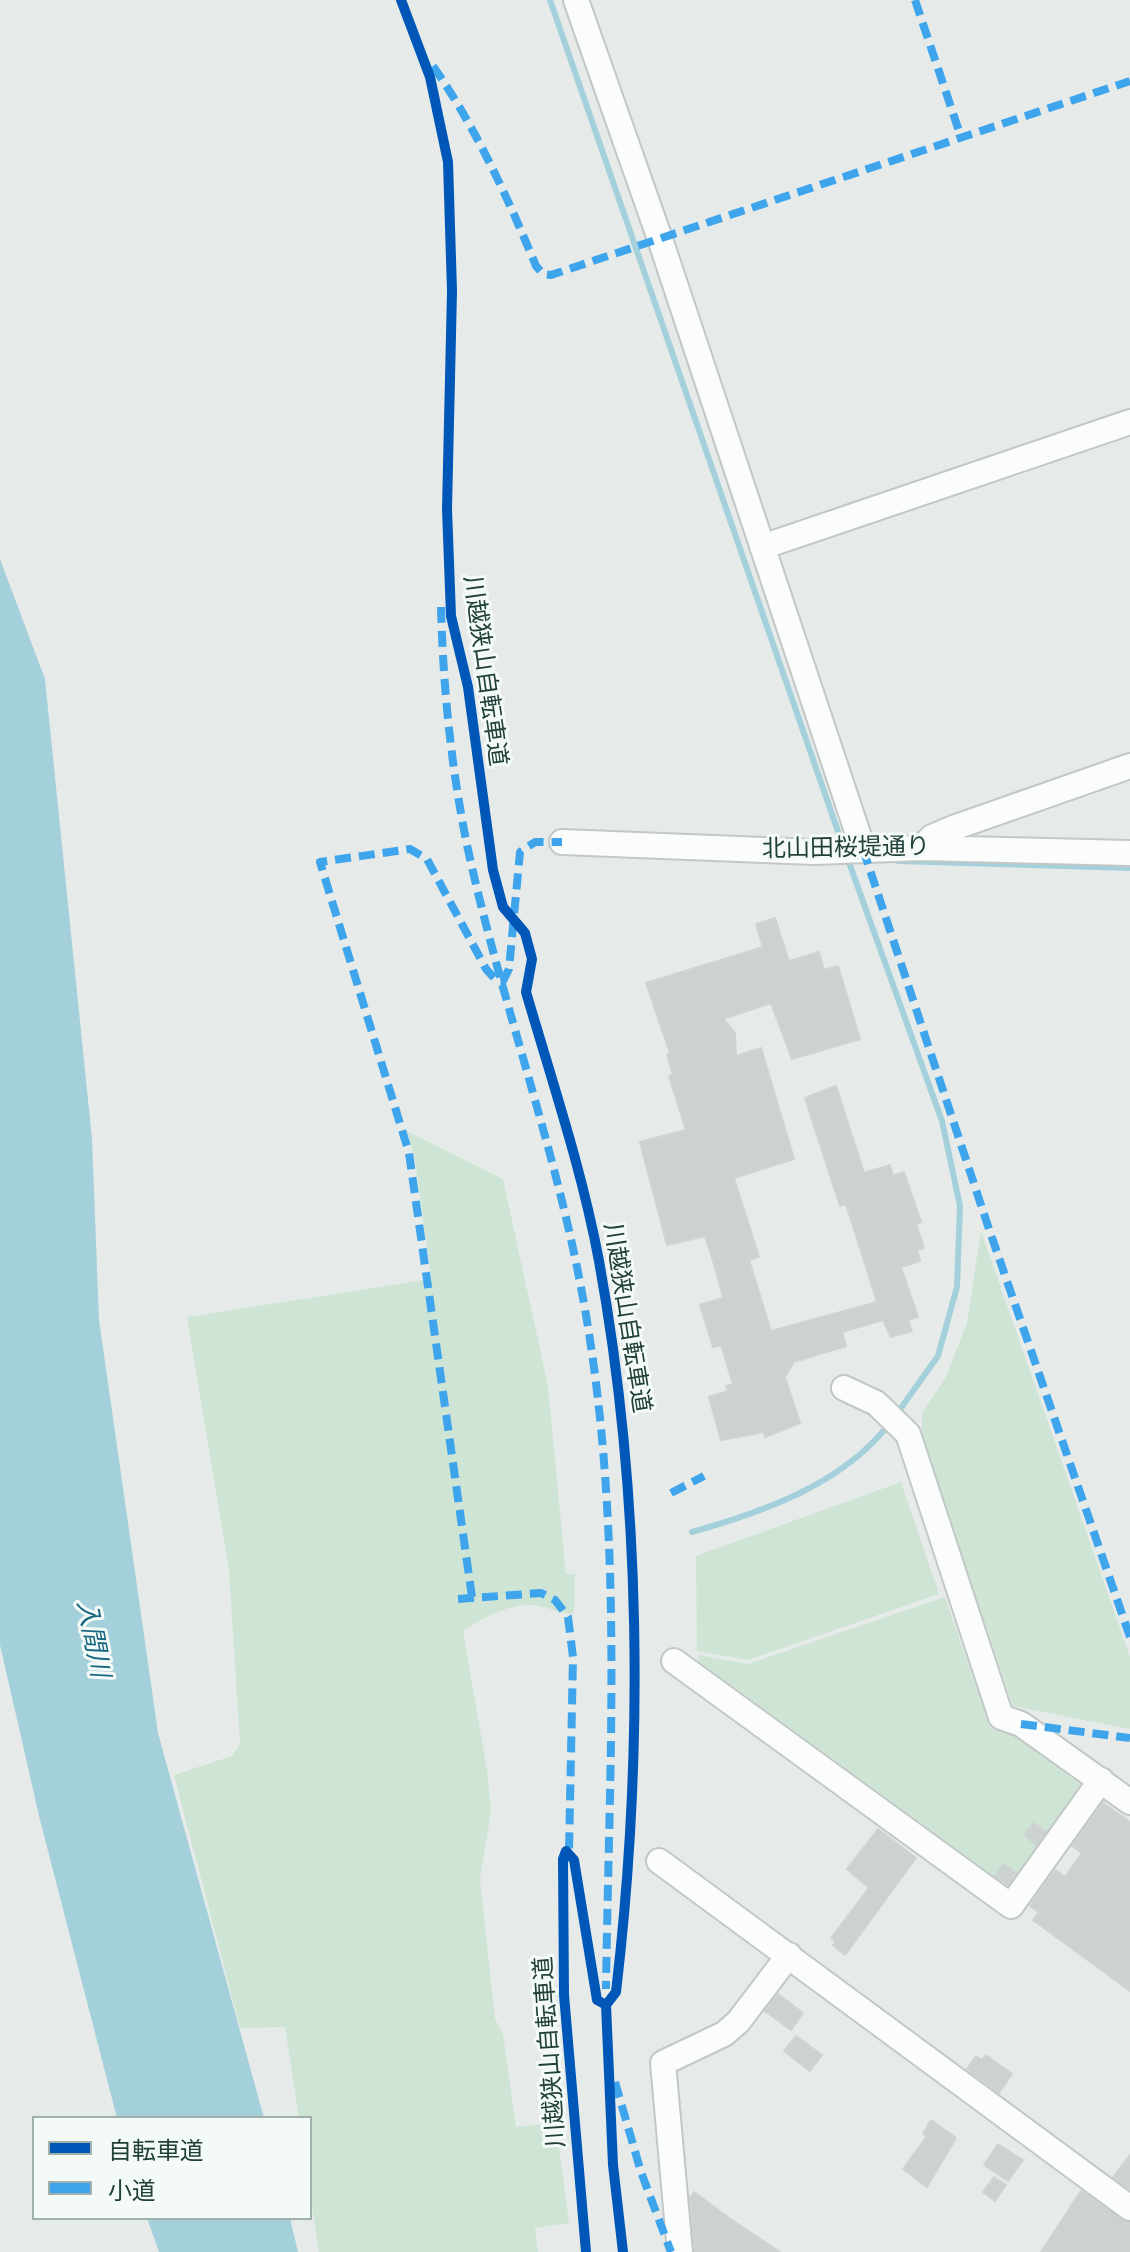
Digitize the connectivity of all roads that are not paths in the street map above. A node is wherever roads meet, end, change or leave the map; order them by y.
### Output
1 (576, 0) edge
2 (1130, 422) edge
3 (762, 547) junction
4 (1130, 766) edge
5 (562, 842) dead end
6 (921, 848) junction
7 (863, 849) junction
8 (1130, 853) edge
9 (844, 1388) dead end
10 (674, 1661) dead end
11 (1101, 1780) junction
12 (1130, 1802) edge
13 (659, 1861) dead end
14 (789, 1955) junction
15 (1130, 2208) edge
16 (680, 2252) edge

1 - 3 street
2 - 3 street
3 - 7 street
4 - 6 street
5 - 7 street, 北山田桜堤通り
6 - 7 street, 北山田桜堤通り
6 - 8 street, 北山田桜堤通り
9 - 11 street
10 - 11 street
11 - 12 street
13 - 14 street
14 - 15 street
14 - 16 street

